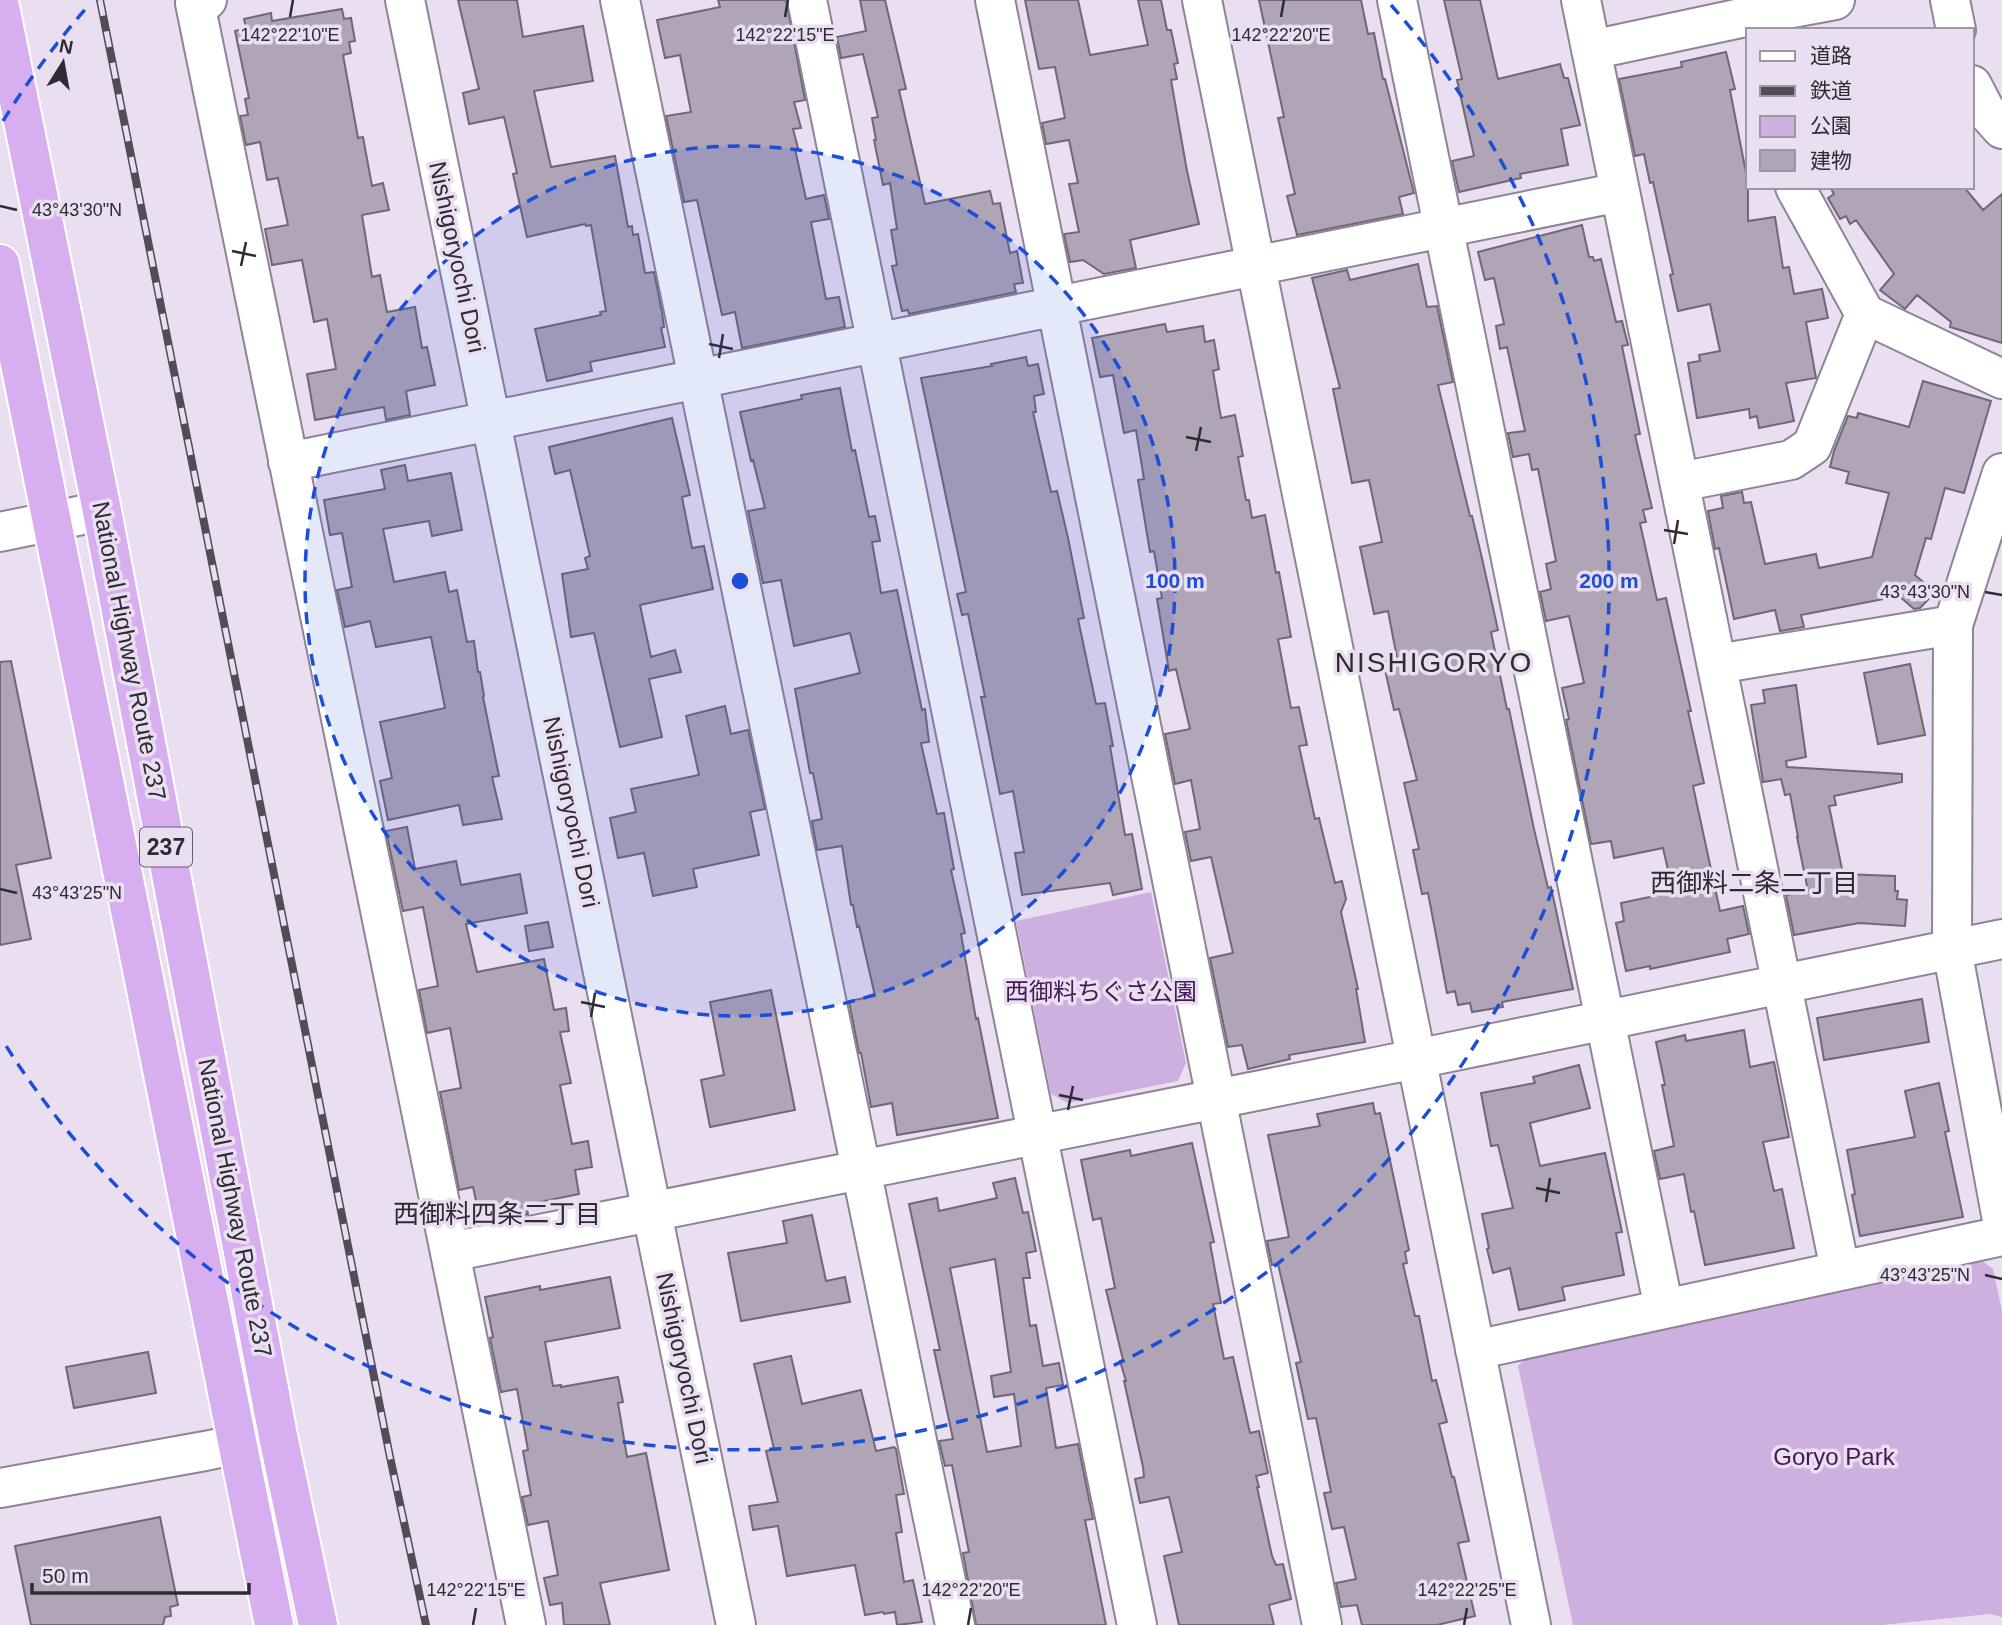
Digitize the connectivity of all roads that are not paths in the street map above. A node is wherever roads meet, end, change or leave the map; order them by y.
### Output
1 (207, 0) edge
2 (404, 0) edge
3 (620, 0) edge
4 (807, 0) edge
5 (995, 0) edge
6 (1202, 0) edge
7 (1397, 0) edge
8 (1581, 0) edge
9 (1835, 0) edge
10 (1950, 0) edge
11 (0, 7) edge
12 (1760, 14) edge
13 (1956, 28) edge
14 (1591, 50) junction
15 (1974, 89) edge
16 (2002, 129) edge
17 (1796, 189) edge
18 (1620, 192) junction
19 (1444, 228) junction
20 (0, 264) edge
21 (1255, 266) junction
22 (1056, 306) junction
23 (1865, 314) junction
24 (877, 343) junction
25 (698, 379) junction
26 (2002, 379) edge
27 (491, 421) junction
28 (288, 462) junction
29 (2002, 473) edge
30 (1680, 482) junction
31 (103, 511) junction
32 (52, 521) junction
33 (0, 532) edge
34 (1953, 625) junction
35 (1717, 664) junction
36 (2002, 939) edge
37 (1952, 949) junction
38 (1782, 984) junction
39 (1605, 1020) junction
40 (1416, 1059) junction
41 (1216, 1099) junction
42 (1038, 1135) junction
43 (861, 1170) junction
44 (652, 1212) junction
45 (2002, 1220) edge
46 (2002, 1236) edge
47 (450, 1252) junction
48 (1840, 1270) junction
49 (1664, 1309) junction
50 (1475, 1350) junction
51 (278, 1436) junction
52 (239, 1445) junction
53 (0, 1488) edge
54 (274, 1625) edge
55 (318, 1625) edge
56 (526, 1625) edge
57 (736, 1625) edge
58 (955, 1625) edge
59 (1137, 1625) edge
60 (1322, 1625) edge
61 (1531, 1625) edge

1 - 28 street
2 - 27 street, Nishigoryochi Dori
3 - 25 street
4 - 24 street
5 - 22 street
6 - 21 street
7 - 19 street
8 - 14 street
9 - 12 street
10 - 13 street
11 - 31 highway, National Highway Route 237 / 237
12 - 14 street
14 - 18 street
15 - 16 street
17 - 23 street
18 - 19 street
18 - 30 street
19 - 21 street
19 - 39 street
20 - 32 highway, National Highway Route 237 / 237
21 - 22 street
21 - 40 street
22 - 24 street
22 - 41 street
23 - 26 street
23 - 30 street
24 - 25 street
24 - 42 street
25 - 27 street
25 - 43 street
27 - 28 street
27 - 44 street, Nishigoryochi Dori
28 - 47 street
29 - 34 street
30 - 35 street
31 - 32 street
31 - 51 highway, National Highway Route 237 / 237
32 - 33 street
32 - 52 highway, National Highway Route 237 / 237
34 - 35 street
34 - 37 street
35 - 38 street
36 - 37 street
37 - 38 street
37 - 45 street
38 - 39 street
38 - 48 street
39 - 40 street
39 - 49 street
40 - 41 street
40 - 50 street
41 - 42 street
41 - 60 street
42 - 43 street
42 - 59 street
43 - 44 street
43 - 58 street
44 - 47 street
44 - 57 street, Nishigoryochi Dori
46 - 48 street
47 - 56 street
48 - 49 street
49 - 50 street
50 - 61 street
51 - 52 street
51 - 55 highway, National Highway Route 237 / 237
52 - 53 street
52 - 54 highway, National Highway Route 237 / 237

